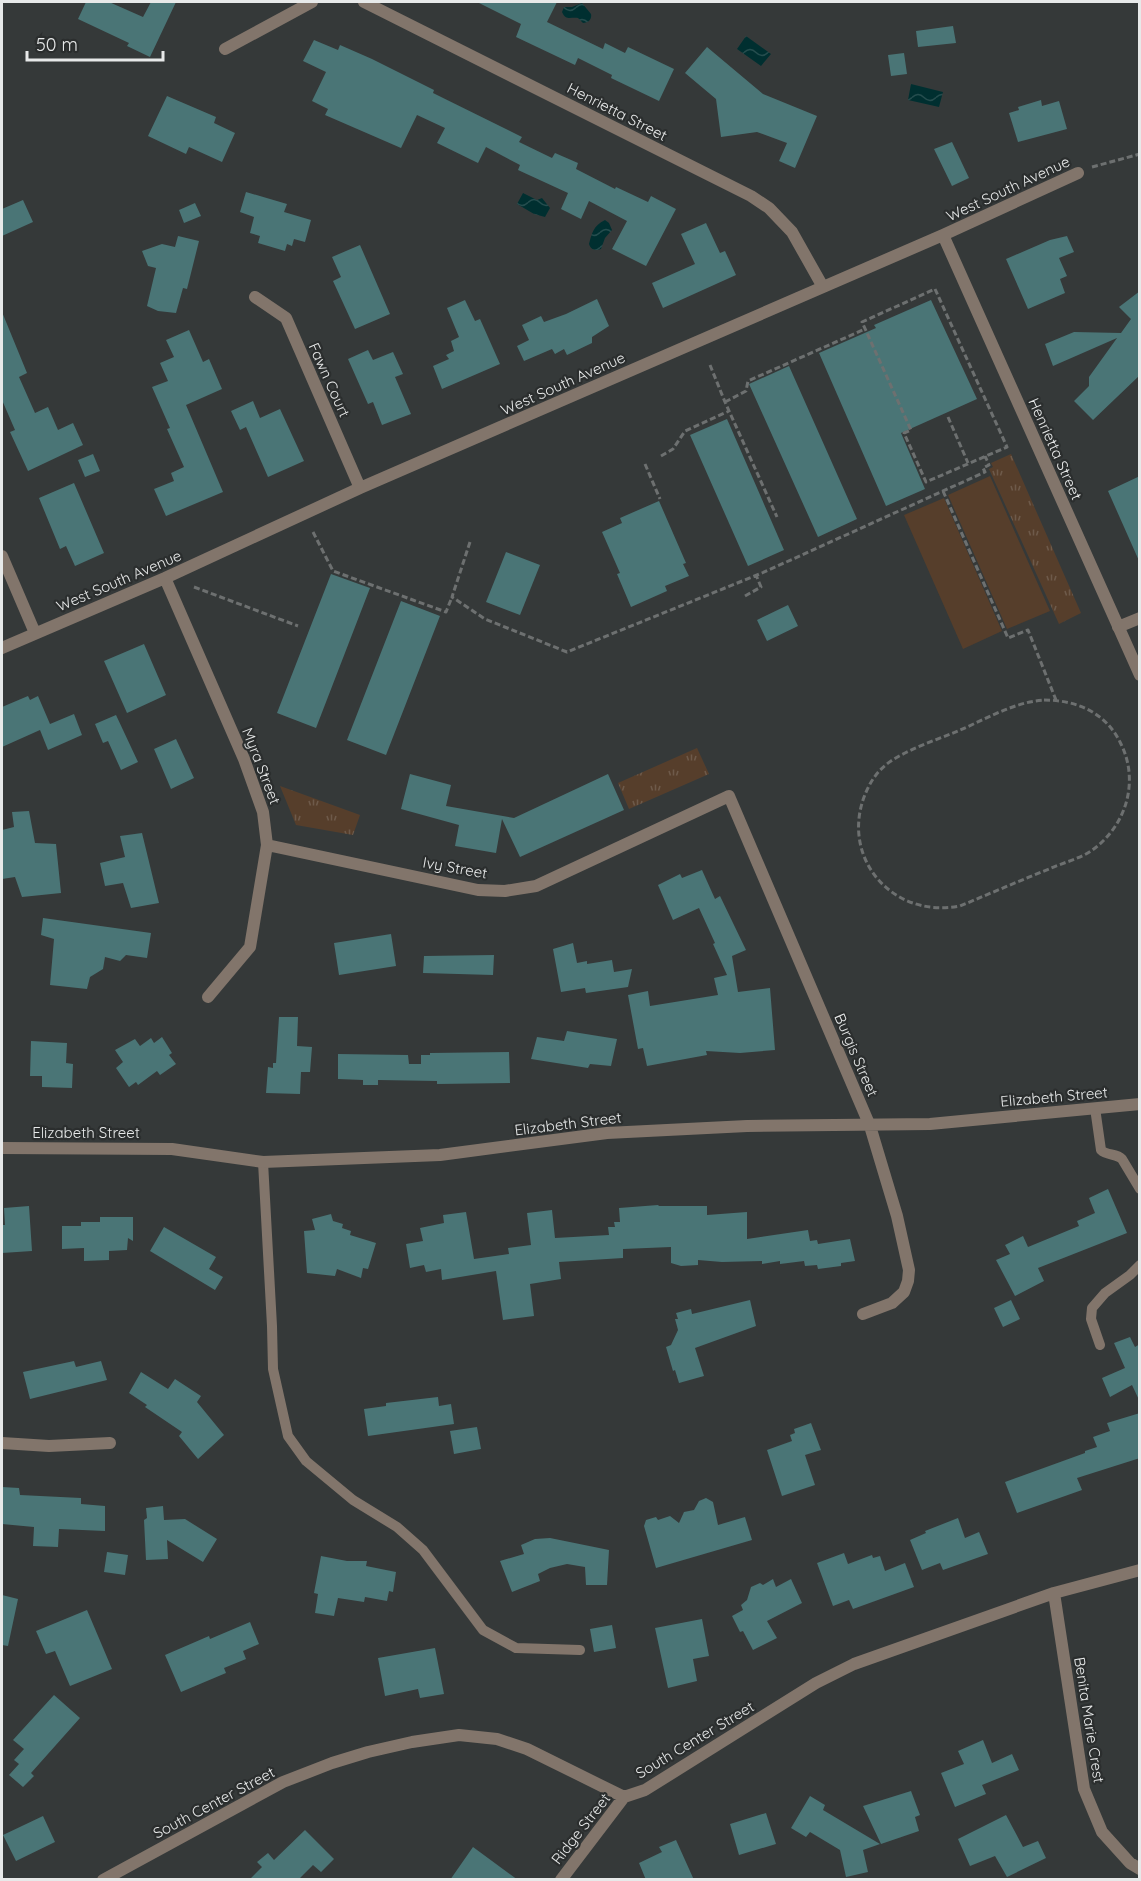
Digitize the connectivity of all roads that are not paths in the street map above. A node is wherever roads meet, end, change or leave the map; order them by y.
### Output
1 (312, 2) edge
2 (364, 2) edge
3 (225, 49) dead end
4 (1077, 173) road end
5 (943, 235) junction
6 (823, 287) junction
7 (255, 297) dead end
8 (360, 488) junction
9 (2, 556) edge
10 (165, 578) junction
11 (1140, 618) edge
12 (1118, 627) junction
13 (35, 633) junction
14 (2, 648) edge
15 (1140, 675) edge
16 (729, 796) joint
17 (267, 845) junction
18 (208, 997) dead end
19 (1140, 1104) edge
20 (1095, 1108) junction
21 (870, 1126) junction
22 (2, 1148) edge
23 (263, 1162) junction
24 (1140, 1189) edge
25 (1140, 1265) edge
26 (863, 1314) dead end
27 (1100, 1345) dead end
28 (2, 1443) edge
29 (110, 1443) dead end
30 (1140, 1570) edge
31 (1054, 1593) junction
32 (580, 1650) dead end
33 (624, 1797) junction
34 (1140, 1869) edge
35 (103, 1880) edge
36 (561, 1880) edge

1 - 3 street
2 - 6 street, Henrietta Street
4 - 5 street, West South Avenue
5 - 6 street, West South Avenue
5 - 12 street, Henrietta Street
6 - 8 street, West South Avenue
7 - 8 street, Fawn Court
8 - 10 street, West South Avenue
9 - 13 street
10 - 13 street, West South Avenue
10 - 17 street, Myra Street
11 - 12 street
12 - 15 street, Henrietta Street
13 - 14 street, West South Avenue
16 - 17 street, Ivy Street
16 - 21 street, Burgis Street
17 - 18 street, Myra Street
19 - 20 street, Elizabeth Street
20 - 21 street, Elizabeth Street
20 - 24 lane
21 - 23 street, Elizabeth Street
21 - 26 street, Burgis Street
22 - 23 street, Elizabeth Street
23 - 32 lane
25 - 27 lane
28 - 29 street
30 - 31 street, South Center Street
31 - 33 street, South Center Street
31 - 34 street, Benita Marie Crest
33 - 35 street, South Center Street
33 - 36 street, Ridge Street

